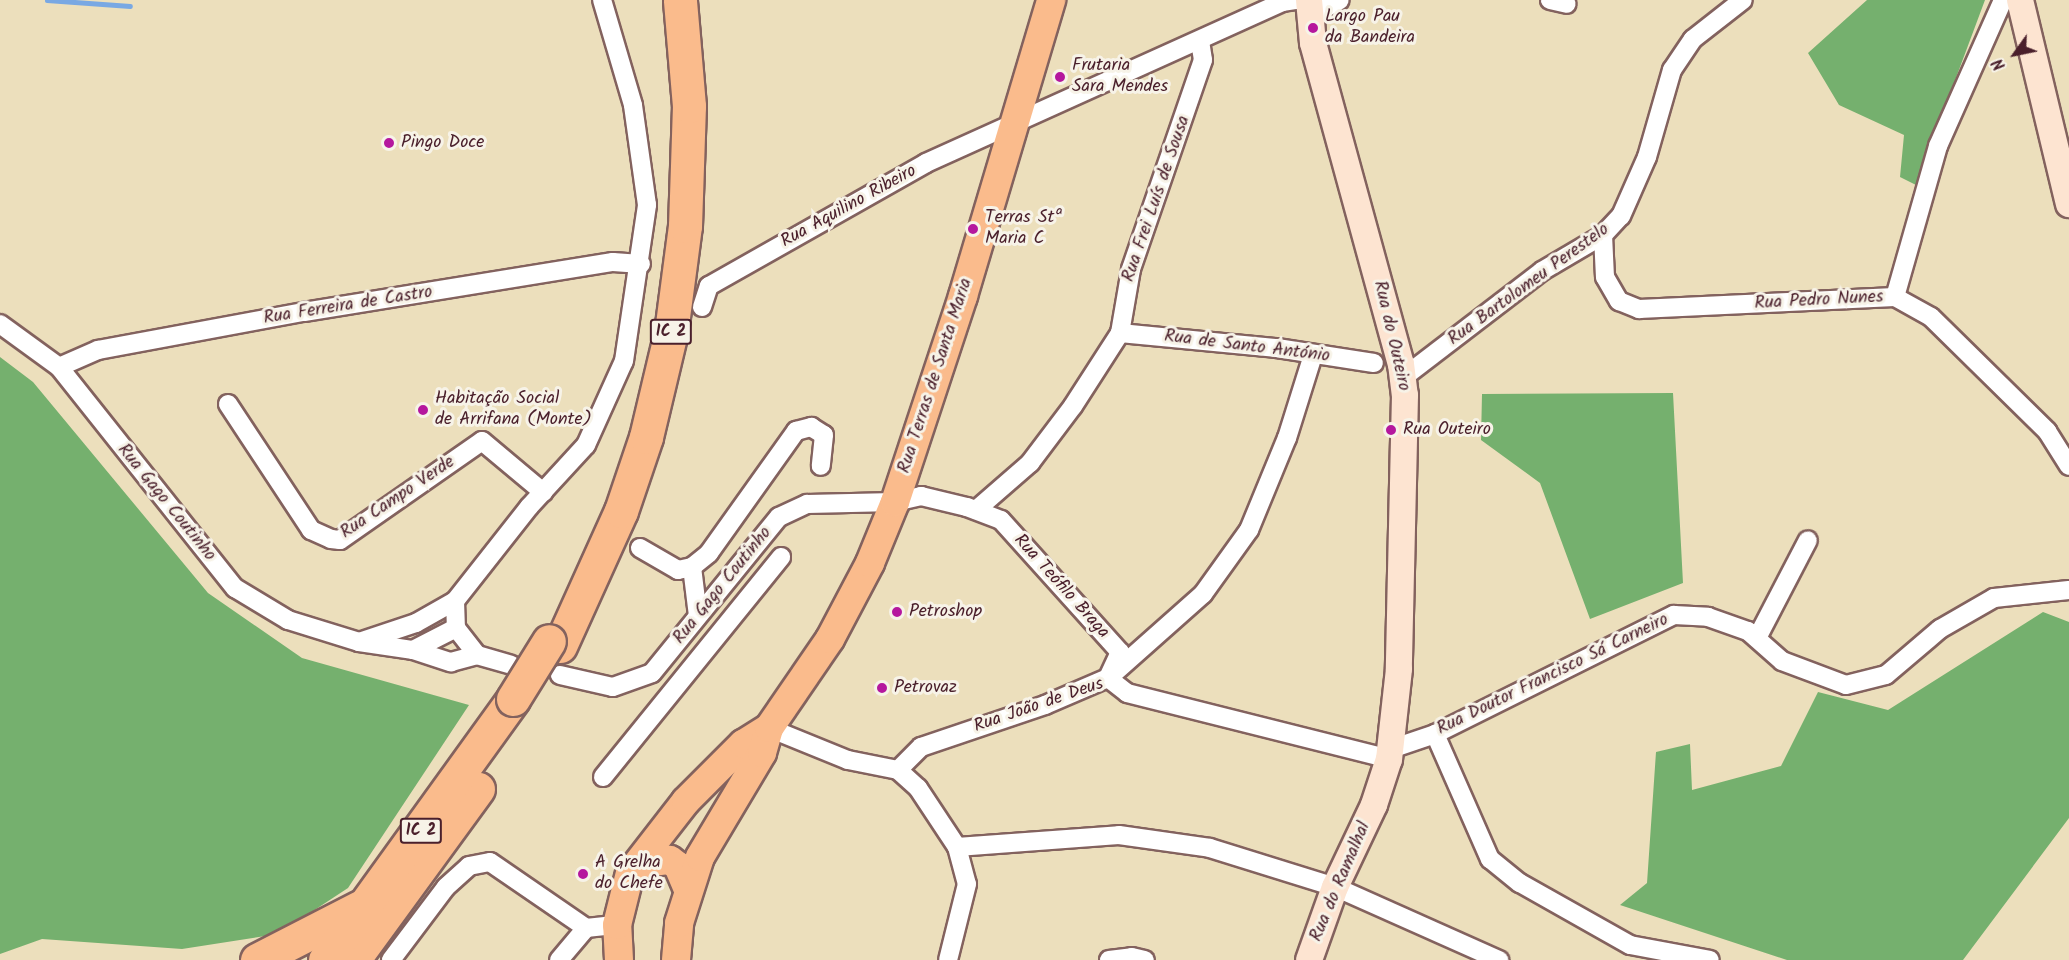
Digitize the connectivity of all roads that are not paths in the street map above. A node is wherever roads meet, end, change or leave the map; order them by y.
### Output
1 (602, 0) edge
2 (667, 0) edge
3 (680, 0) edge
4 (1051, 0) edge
5 (1340, 0) edge
6 (1743, 0) edge
7 (2003, 0) edge
8 (2020, 0) edge
9 (1305, 6) edge
10 (1200, 42) junction
11 (1022, 96) junction
12 (1054, 102) junction
13 (1013, 126) junction
14 (2069, 204) edge
15 (1603, 235) junction
16 (641, 264) junction
17 (1895, 297) junction
18 (702, 307) dead end
19 (0, 324) edge
20 (1120, 333) junction
21 (1313, 355) junction
22 (1374, 363) dead end
23 (59, 367) junction
24 (1404, 377) junction
25 (228, 404) dead end
26 (2067, 457) edge
27 (821, 466) dead end
28 (543, 492) junction
29 (895, 501) junction
30 (976, 510) junction
31 (1808, 540) dead end
32 (640, 548) dead end
33 (781, 557) dead end
34 (692, 567) junction
35 (727, 581) junction
36 (2069, 590) edge
37 (751, 599) junction
38 (455, 601) junction
39 (698, 616) junction
40 (456, 628) junction
41 (1757, 639) junction
42 (359, 642) junction
43 (413, 650) junction
44 (556, 654) junction
45 (477, 655) junction
46 (511, 665) dead end
47 (1108, 678) junction
48 (520, 701) junction
49 (769, 728) junction
50 (1435, 734) junction
51 (1390, 754) junction
52 (898, 770) junction
53 (603, 777) dead end
54 (1374, 805) joint
55 (957, 847) junction
56 (630, 873) junction
57 (1335, 887) junction
58 (688, 889) junction
59 (369, 901) junction
60 (617, 925) junction
61 (586, 928) junction
62 (1638, 954) edge
63 (257, 960) edge
64 (325, 960) edge
65 (354, 960) edge
66 (391, 960) edge
67 (560, 960) edge
68 (620, 960) edge
69 (676, 960) edge
70 (948, 960) edge
71 (1109, 960) edge
72 (1145, 960) edge
73 (1309, 960) edge
74 (1499, 960) edge
75 (1710, 960) edge

1 - 16 street
2 - 44 highway, IC 2
3 - 44 highway, IC 2
4 - 11 main road, Rua Terras de Santa Maria
5 - 9 street, Rua Aquilino Ribeiro
6 - 15 street, Rua Bartolomeu Perestelo
7 - 17 street
8 - 14 street
9 - 10 street, Rua Aquilino Ribeiro
9 - 24 street, Rua do Outeiro
10 - 12 street, Rua Aquilino Ribeiro
10 - 20 street, Rua Frei Luís de Sousa
11 - 12 street
11 - 13 main road, Rua Terras de Santa Maria
12 - 13 street, Rua Aquilino Ribeiro
13 - 18 street, Rua Aquilino Ribeiro
13 - 29 main road, Rua Terras de Santa Maria
15 - 17 street, Rua Pedro Nunes
15 - 24 street, Rua Bartolomeu Perestelo
16 - 23 street, Rua Ferreira de Castro
16 - 28 street
17 - 26 street, Rua Pedro Nunes
19 - 23 street, Rua Gago Coutinho
20 - 21 street, Rua de Santo António
20 - 30 street, Rua Frei Luís de Sousa
21 - 22 street, Rua de Santo António
21 - 47 street
23 - 42 street, Rua Gago Coutinho
24 - 51 street, Rua do Outeiro
25 - 28 street, Rua Campo Verde
27 - 34 street
28 - 38 street
29 - 30 street
29 - 35 street, Rua Gago Coutinho
29 - 49 main road, Rua Terras de Santa Maria
30 - 47 street, Rua Teófilo Braga
31 - 41 street
32 - 34 street
33 - 37 street
34 - 39 street
35 - 37 street
35 - 39 street, Rua Gago Coutinho
36 - 41 street, Rua Doutor Francisco Sá Carneiro
37 - 53 street
38 - 40 street
38 - 42 street
39 - 44 street, Rua Gago Coutinho
40 - 43 street
40 - 45 street
41 - 50 street, Rua Doutor Francisco Sá Carneiro
42 - 43 street, Rua Gago Coutinho
43 - 45 street, Rua Gago Coutinho
44 - 48 highway, IC 2, bridge
45 - 46 street, Rua Gago Coutinho
47 - 51 street, Rua João de Deus
47 - 52 street, Rua João de Deus
48 - 59 highway, IC 2
48 - 65 highway, IC 2
49 - 52 street
49 - 56 main road
49 - 58 main road
50 - 51 street, Rua Doutor Francisco Sá Carneiro
50 - 62 street
51 - 54 street, Rua do Outeiro
52 - 55 street
54 - 57 street, Rua do Ramalhal
55 - 57 street
55 - 70 street
56 - 58 main road
56 - 60 main road
57 - 73 street, Rua do Ramalhal
57 - 74 street
58 - 69 main road
59 - 63 highway, IC 2
59 - 64 highway, IC 2
60 - 61 street
60 - 68 main road
61 - 66 street
61 - 67 street
62 - 75 street
71 - 72 street

